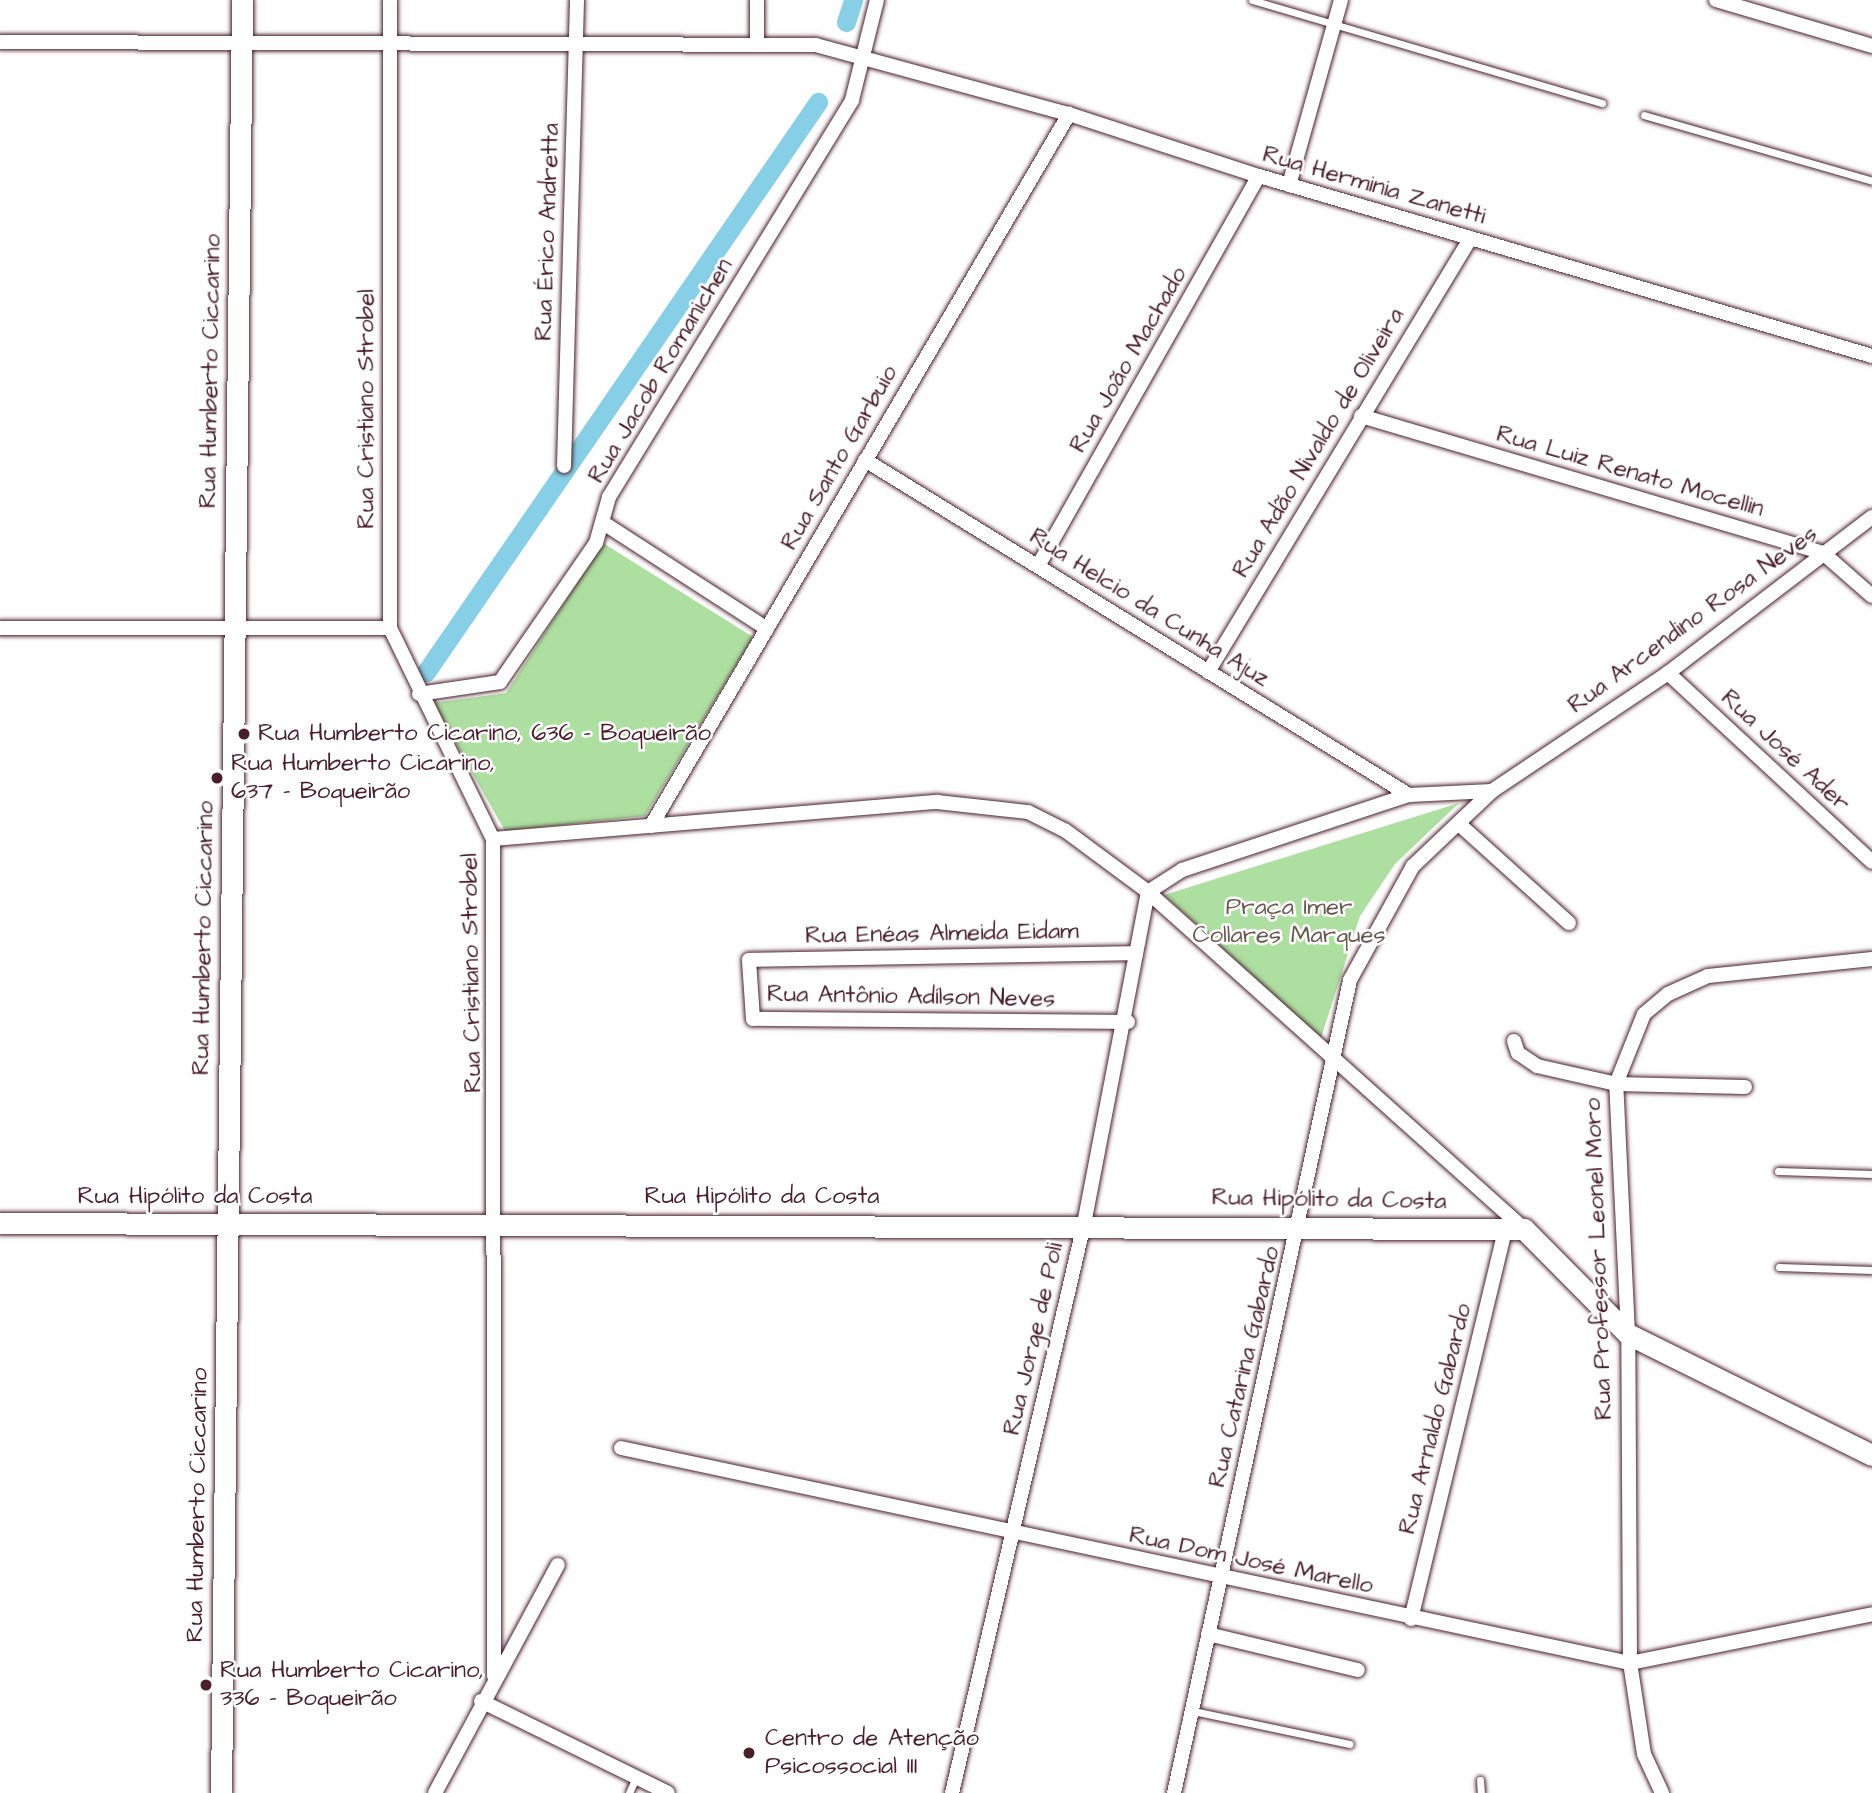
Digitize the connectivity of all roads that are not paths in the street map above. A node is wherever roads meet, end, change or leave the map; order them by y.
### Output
1 (242, 0) edge
2 (390, 0) edge
3 (577, 0) edge
4 (757, 0) edge
5 (877, 0) edge
6 (1252, 0) edge
7 (1341, 0) edge
8 (1716, 0) edge
9 (1333, 27) junction
10 (0, 42) edge
11 (241, 42) junction
12 (391, 42) junction
13 (577, 42) junction
14 (757, 42) junction
15 (1872, 46) edge
16 (864, 56) junction
17 (1602, 103) dead end
18 (1069, 114) junction
19 (1644, 115) dead end
20 (1259, 176) junction
21 (1872, 181) edge
22 (1289, 185) junction
23 (1470, 239) junction
24 (1872, 356) edge
25 (1361, 416) junction
26 (865, 460) junction
27 (564, 466) dead end
28 (1872, 517) edge
29 (605, 524) junction
30 (1823, 553) junction
31 (1038, 566) junction
32 (1872, 596) edge
33 (0, 628) edge
34 (234, 628) junction
35 (390, 628) junction
36 (766, 629) junction
37 (1208, 672) junction
38 (1668, 673) junction
39 (419, 694) junction
40 (1492, 791) junction
41 (1409, 795) junction
42 (1459, 824) junction
43 (651, 826) junction
44 (493, 839) junction
45 (1872, 862) edge
46 (1149, 892) junction
47 (1569, 923) dead end
48 (1136, 953) junction
49 (1872, 959) edge
50 (749, 960) joint
51 (1128, 1022) junction
52 (1514, 1041) dead end
53 (1335, 1064) junction
54 (1616, 1084) junction
55 (1745, 1087) dead end
56 (1778, 1171) dead end
57 (1872, 1174) edge
58 (0, 1223) edge
59 (227, 1223) junction
60 (497, 1223) junction
61 (1084, 1224) junction
62 (1301, 1224) junction
63 (1515, 1229) junction
64 (1779, 1267) dead end
65 (1872, 1270) edge
66 (1628, 1334) junction
67 (621, 1448) dead end
68 (1872, 1455) edge
69 (1013, 1533) junction
70 (558, 1565) dead end
71 (1221, 1576) junction
72 (1872, 1614) edge
73 (1412, 1619) junction
74 (1208, 1634) junction
75 (1630, 1663) junction
76 (1358, 1670) dead end
77 (494, 1676) junction
78 (481, 1701) junction
79 (1192, 1710) junction
80 (1349, 1744) dead end
81 (636, 1777) junction
82 (1480, 1780) dead end
83 (221, 1793) edge
84 (435, 1793) edge
85 (629, 1793) edge
86 (668, 1793) edge
87 (951, 1793) edge
88 (1174, 1793) edge
89 (1481, 1793) edge
90 (1662, 1793) edge

1 - 11 street, Rua Humberto Ciccarino
2 - 12 street, Rua Cristiano Strobel
3 - 13 street, Rua Érico Andretta
4 - 14 street
5 - 16 street, Rua Jacob Romanichen
6 - 9 lane
7 - 9 street
8 - 15 street
9 - 17 lane
9 - 22 street
10 - 11 street, Rua Herminia Zanetti
11 - 12 street, Rua Herminia Zanetti
11 - 34 street, Rua Humberto Ciccarino
12 - 13 street, Rua Herminia Zanetti
12 - 35 street, Rua Cristiano Strobel
13 - 14 street, Rua Herminia Zanetti
13 - 27 street, Rua Érico Andretta
14 - 16 street, Rua Herminia Zanetti
16 - 18 street, Rua Herminia Zanetti
16 - 29 street, Rua Jacob Romanichen
18 - 20 street, Rua Herminia Zanetti
18 - 26 street, Rua Santo Garbuio
19 - 21 lane
20 - 22 street, Rua Herminia Zanetti
20 - 31 street, Rua João Machado
22 - 23 street, Rua Herminia Zanetti
23 - 24 street, Rua Herminia Zanetti
23 - 25 street, Rua Adão Nivaldo de Oliveira
25 - 30 street, Rua Luiz Renato Mocellin
25 - 37 street, Rua Adão Nivaldo de Oliveira
26 - 31 street, Rua Helcio da Cunha Ajuz
26 - 36 street, Rua Santo Garbuio
28 - 30 street, Rua Arcendino Rosa Neves
29 - 36 street
29 - 39 street, Rua Jacob Romanichen
30 - 32 street, Rua Luiz Renato Mocellin
30 - 38 street, Rua Arcendino Rosa Neves
31 - 37 street, Rua Helcio da Cunha Ajuz
33 - 34 street
34 - 35 street
34 - 59 street, Rua Humberto Ciccarino
35 - 39 street, Rua Cristiano Strobel
36 - 43 street, Rua Santo Garbuio
37 - 41 street, Rua Helcio da Cunha Ajuz
38 - 40 street, Rua Arcendino Rosa Neves
38 - 45 street, Rua José Ader
39 - 44 street, Rua Cristiano Strobel
40 - 41 street
40 - 42 street, Rua Catarina Gabardo
41 - 46 street
42 - 47 street
42 - 53 street, Rua Catarina Gabardo
43 - 44 street
43 - 46 street
44 - 60 street, Rua Cristiano Strobel
46 - 48 street, Rua Jorge de Poli
46 - 53 street
48 - 50 street, Rua Enéas Almeida Eidam
48 - 51 street, Rua Jorge de Poli
49 - 54 street, Rua Professor Leonel Moro
50 - 51 street, Rua Antônio Adílson Neves
51 - 61 street, Rua Jorge de Poli
52 - 54 street
53 - 62 street, Rua Catarina Gabardo
53 - 63 street
54 - 55 street
54 - 66 street, Rua Professor Leonel Moro
56 - 57 lane
58 - 59 street, Rua Hipólito da Costa
59 - 60 street, Rua Hipólito da Costa
59 - 83 street, Rua Humberto Ciccarino
60 - 61 street, Rua Hipólito da Costa
60 - 77 street, Rua Cristiano Strobel
61 - 62 street, Rua Hipólito da Costa
61 - 69 street, Rua Jorge de Poli
62 - 63 street, Rua Hipólito da Costa
62 - 71 street, Rua Catarina Gabardo
63 - 66 street
63 - 73 street, Rua Arnaldo Gabardo
64 - 65 lane
66 - 68 street
66 - 75 street, Rua Professor Leonel Moro
67 - 69 street, Rua Dom José Marello
69 - 71 street, Rua Dom José Marello
69 - 87 street, Rua Jorge de Poli
70 - 77 street
71 - 73 street, Rua Dom José Marello
71 - 74 street, Rua Catarina Gabardo
72 - 75 street, Rua Dom José Marello
73 - 75 street, Rua Dom José Marello
74 - 76 street
74 - 79 street, Rua Catarina Gabardo
75 - 90 street, Rua Professor Leonel Moro
77 - 78 street
78 - 81 street
78 - 84 street
79 - 80 lane
79 - 88 street, Rua Catarina Gabardo
81 - 85 lane
81 - 86 street
82 - 89 lane

